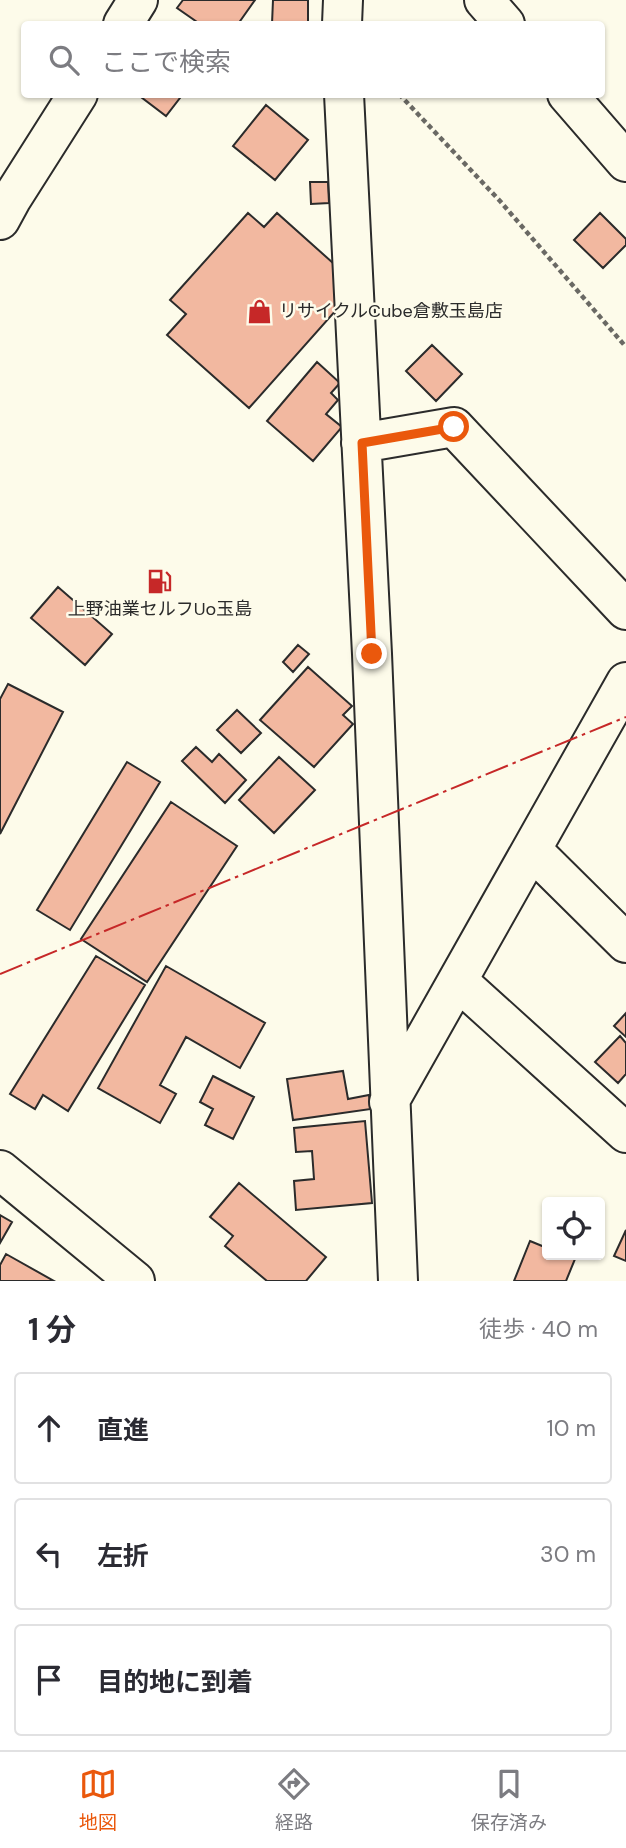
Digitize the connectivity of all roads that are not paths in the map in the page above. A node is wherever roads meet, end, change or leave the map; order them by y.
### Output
1 (138, 0) edge
2 (343, 0) edge
3 (484, 0) edge
4 (125, 21) edge
5 (342, 21) edge
6 (502, 21) edge
7 (75, 98) edge
8 (344, 98) edge
9 (570, 98) edge
10 (626, 162) edge
11 (0, 220) edge
12 (362, 443) junction
13 (626, 610) edge
14 (626, 682) edge
15 (531, 850) junction
16 (626, 943) edge
17 (458, 981) junction
18 (390, 1102) junction
19 (626, 1133) edge
20 (0, 1170) edge
21 (135, 1281) edge
22 (398, 1281) edge

1 - 4 main road
2 - 5 main road
3 - 6 main road
7 - 11 main road
8 - 12 main road
9 - 10 main road
12 - 13 main road
12 - 18 main road
14 - 15 main road
15 - 16 main road
15 - 17 main road
17 - 18 main road
17 - 19 main road
18 - 22 main road
20 - 21 main road

